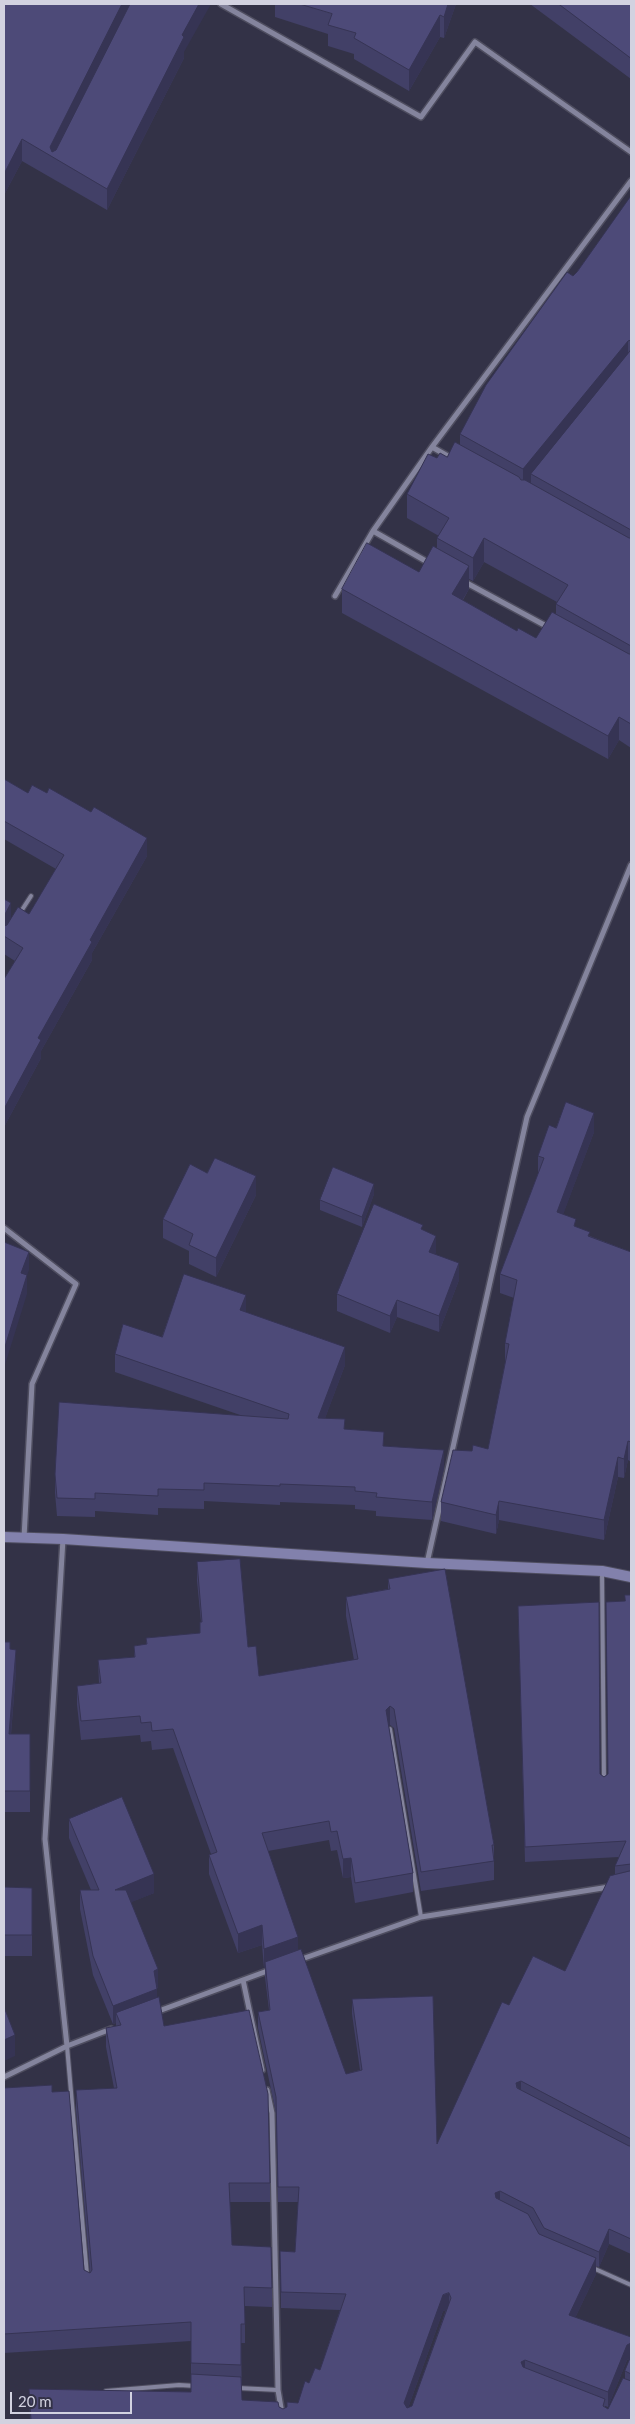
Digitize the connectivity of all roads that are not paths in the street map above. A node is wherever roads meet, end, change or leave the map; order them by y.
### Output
1 (221, 4) edge
2 (631, 152) edge
3 (630, 185) edge
4 (432, 448) junction
5 (457, 462) edge
6 (373, 531) junction
7 (433, 564) edge
8 (459, 579) edge
9 (335, 596) dead end
10 (554, 631) edge
11 (631, 865) edge
12 (31, 896) dead end
13 (17, 918) edge
14 (4, 1228) edge
15 (4, 1537) edge
16 (24, 1538) junction
17 (63, 1539) junction
18 (427, 1563) junction
19 (602, 1571) junction
20 (631, 1577) edge
21 (390, 1728) edge
22 (604, 1790) edge
23 (618, 1886) edge
24 (421, 1917) junction
25 (290, 1963) edge
26 (280, 1967) edge
27 (243, 1980) junction
28 (150, 2014) edge
29 (113, 2028) edge
30 (66, 2046) junction
31 (263, 2075) edge
32 (4, 2077) edge
33 (265, 2084) edge
34 (586, 2265) edge
35 (87, 2279) edge
36 (631, 2284) edge
37 (198, 2386) edge
38 (228, 2388) edge
39 (278, 2390) junction
40 (99, 2391) edge
41 (283, 2420) edge

1 - 2 street
3 - 4 street
4 - 5 street
4 - 6 street
6 - 7 street
6 - 9 street
8 - 10 street
11 - 18 street
12 - 13 lane
14 - 16 street
15 - 16 street
16 - 17 street
17 - 18 street
17 - 30 street
18 - 19 street
19 - 20 street
19 - 22 lane
21 - 24 lane
23 - 24 street
24 - 25 street
26 - 27 street
27 - 28 street
27 - 31 street
29 - 30 street
30 - 32 street
30 - 35 lane
33 - 39 street
34 - 36 lane
37 - 40 lane
38 - 39 lane
39 - 41 street

